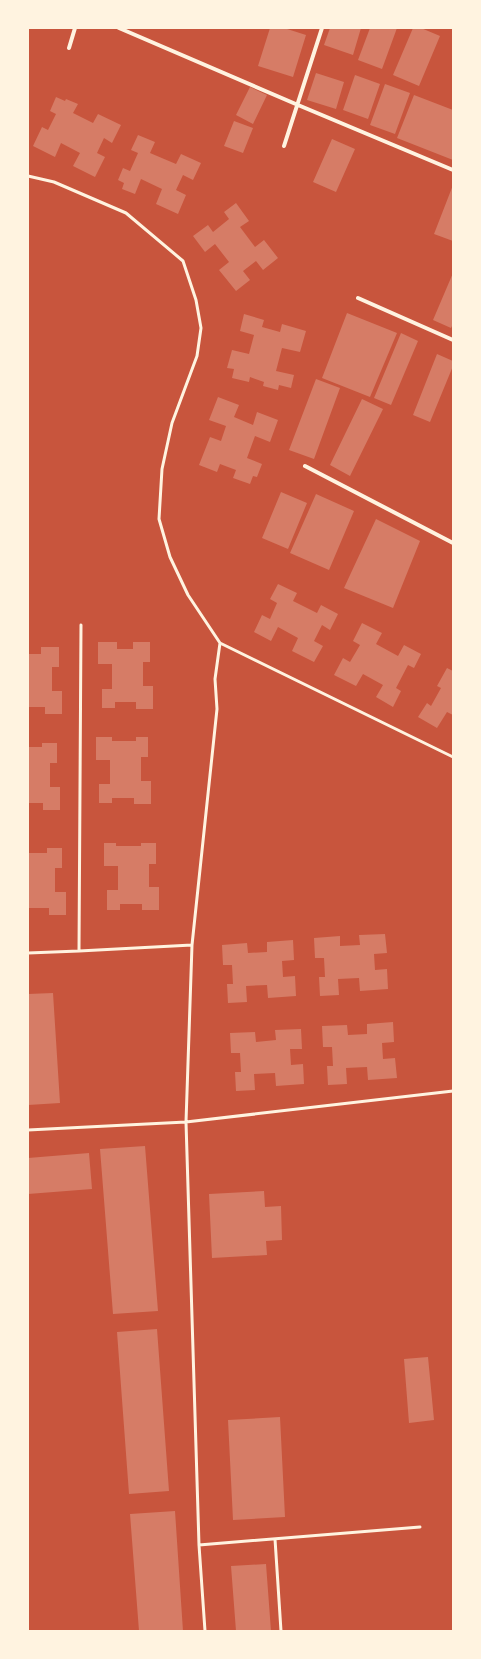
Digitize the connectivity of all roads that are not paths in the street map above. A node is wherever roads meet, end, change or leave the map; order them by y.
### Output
1 (75, 28) edge
2 (119, 28) edge
3 (322, 28) edge
4 (69, 48) dead end
5 (298, 105) junction
6 (284, 146) dead end
7 (453, 170) edge
8 (28, 176) edge
9 (358, 298) dead end
10 (453, 340) edge
11 (305, 466) dead end
12 (453, 543) edge
13 (81, 625) dead end
14 (220, 643) junction
15 (453, 757) edge
16 (192, 945) junction
17 (78, 951) junction
18 (28, 953) edge
19 (453, 1091) edge
20 (186, 1122) junction
21 (28, 1130) edge
22 (420, 1527) dead end
23 (275, 1539) junction
24 (199, 1545) junction
25 (205, 1631) edge
26 (281, 1631) edge

1 - 4 street
2 - 5 street
3 - 5 street
5 - 6 street
5 - 7 street
8 - 14 lane
9 - 10 street
11 - 12 street
13 - 17 lane
14 - 15 lane
14 - 16 lane
16 - 17 lane
16 - 20 lane
17 - 18 lane
19 - 20 lane
20 - 21 lane
20 - 24 lane
22 - 23 lane
23 - 24 lane
23 - 26 lane
24 - 25 lane

